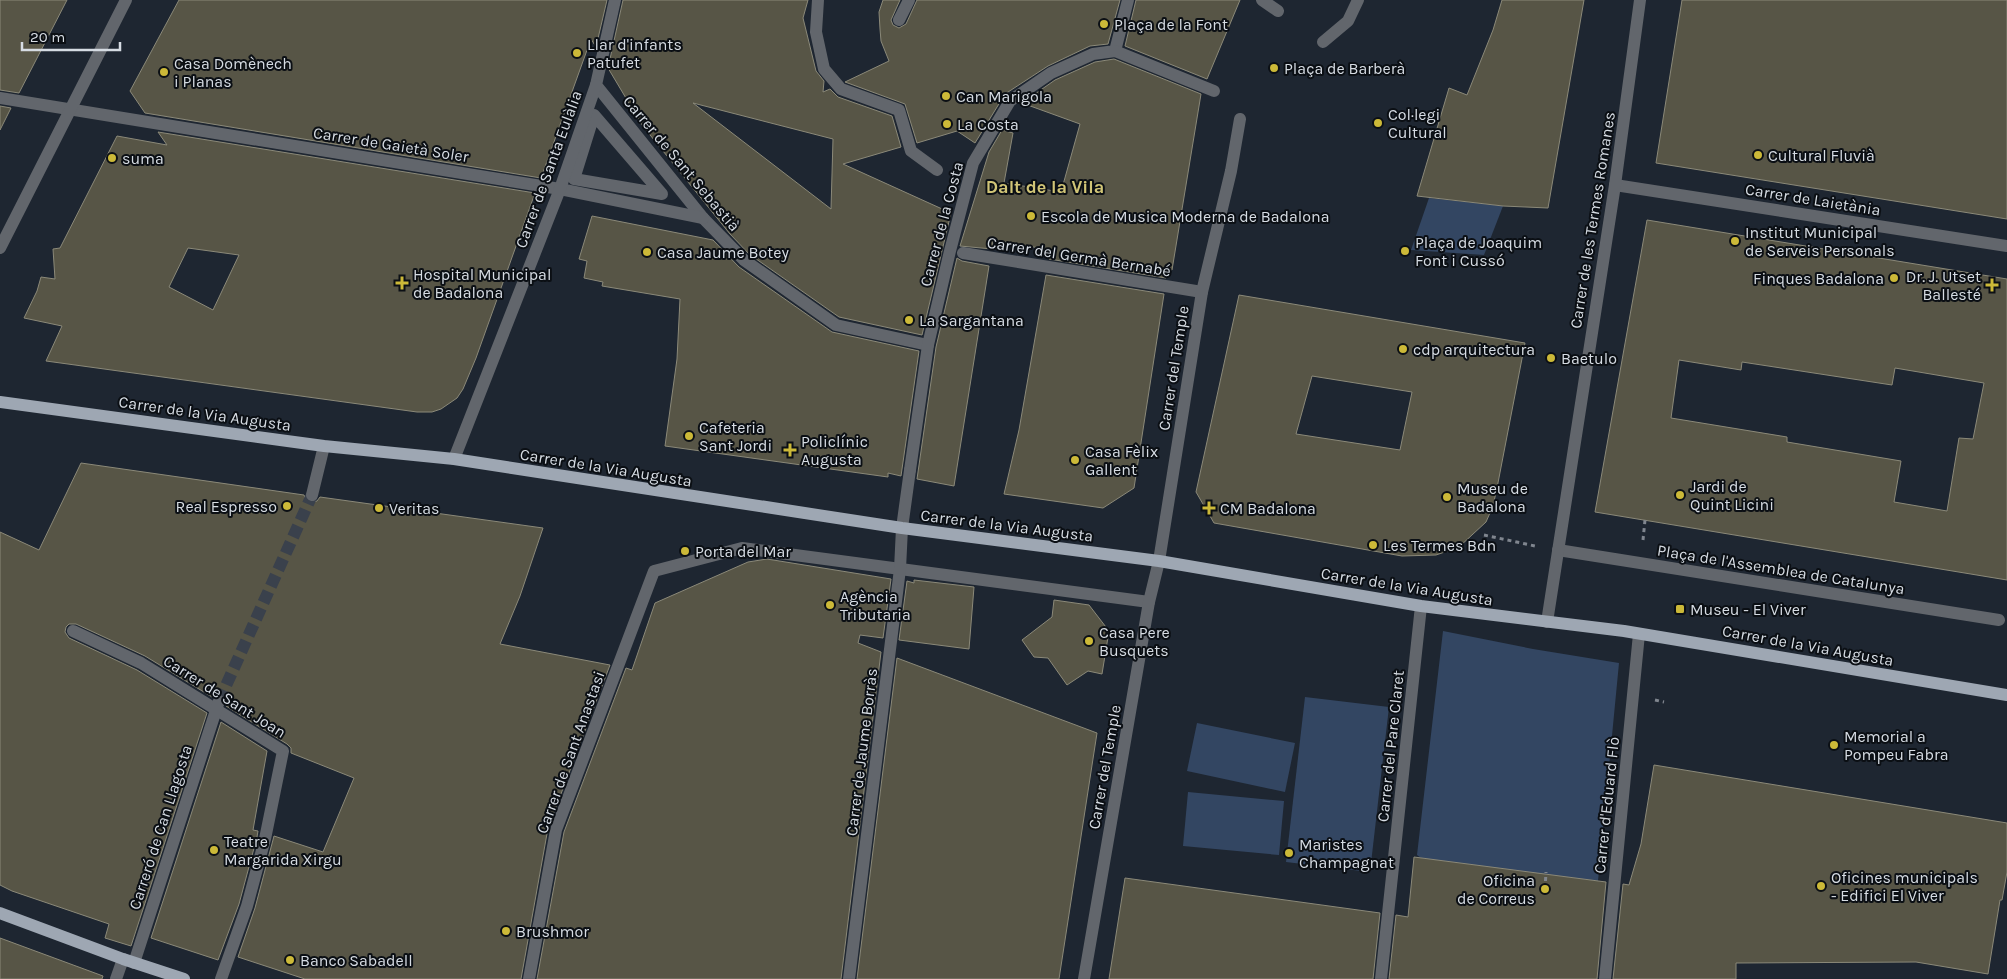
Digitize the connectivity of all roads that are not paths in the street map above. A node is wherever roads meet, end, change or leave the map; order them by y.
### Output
1 (126, 0) edge
2 (615, 0) edge
3 (818, 0) edge
4 (909, 0) edge
5 (1128, 0) edge
6 (1262, 0) edge
7 (1358, 0) edge
8 (1640, 0) edge
9 (1278, 11) dead end
10 (899, 20) dead end
11 (1323, 42) dead end
12 (1114, 51) junction
13 (596, 85) junction
14 (1214, 92) dead end
15 (0, 98) edge
16 (71, 108) junction
17 (1240, 119) dead end
18 (937, 170) dead end
19 (574, 179) joint
20 (1615, 185) junction
21 (560, 188) junction
22 (703, 218) junction
23 (2007, 246) edge
24 (0, 248) edge
25 (950, 251) junction
26 (1202, 292) junction
27 (928, 345) junction
28 (0, 402) edge
29 (324, 446) junction
30 (454, 460) junction
31 (312, 495) tunnel mouth
32 (902, 528) junction
33 (1558, 550) junction
34 (1159, 561) junction
35 (900, 569) junction
36 (1149, 602) junction
37 (1421, 606) junction
38 (1998, 620) dead end
39 (1547, 622) junction
40 (72, 631) dead end
41 (1639, 634) junction
42 (2007, 695) edge
43 (217, 705) junction
44 (0, 913) edge
45 (128, 961) junction
46 (116, 979) edge
47 (184, 979) edge
48 (221, 979) edge
49 (529, 979) edge
50 (849, 979) edge
51 (1084, 979) edge
52 (1380, 979) edge
53 (1605, 979) edge

1 - 16 street
2 - 13 street
3 - 18 street
4 - 10 street
5 - 12 street
6 - 9 street
7 - 11 street
8 - 20 street, Carrer de les Termes Romanes
12 - 14 street
12 - 25 street, Carrer de la Costa
13 - 21 street, Carrer de Santa Eulàlia
13 - 22 street, Carrer de Sant Sebastià
15 - 16 street, Carrer de Gaietà Soler
16 - 21 street, Carrer de Gaietà Soler
16 - 24 street
17 - 26 street, Carrer del Temple
19 - 19 street
20 - 23 street, Carrer de Laietània
20 - 33 street, Carrer de les Termes Romanes
21 - 22 street, Carrer de Gaietà Soler
21 - 30 street, Carrer de Santa Eulàlia
22 - 27 street, Carrer de Sant Sebastià
25 - 26 street, Carrer del Germà Bernabé
25 - 27 street, Carrer de la Costa
26 - 34 street, Carrer del Temple
27 - 32 street, Carrer de la Costa
28 - 29 main road, Carrer de la Via Augusta
29 - 30 main road, Carrer de la Via Augusta
29 - 31 street
30 - 32 main road, Carrer de la Via Augusta
32 - 34 main road, Carrer de la Via Augusta
32 - 35 street, Carrer de Jaume Borràs
33 - 38 street, Plaça de l'Assemblea de Catalunya
33 - 39 street, Carrer de les Termes Romanes
34 - 36 street, Carrer del Temple
34 - 37 main road, Carrer de la Via Augusta
35 - 36 street
35 - 49 street, Carrer de Sant Anastasi
35 - 50 street, Carrer de Jaume Borràs
36 - 51 street, Carrer del Temple
37 - 39 main road, Carrer de la Via Augusta
37 - 52 street, Carrer del Pare Claret
39 - 41 main road, Carrer de la Via Augusta
40 - 43 street, Carrer de Sant Joan
41 - 42 main road, Carrer de la Via Augusta
41 - 53 street, Carrer d'Eduard Flò
43 - 45 street, Carreró de Can Llagosta
43 - 48 street, Carrer de Sant Joan
44 - 45 main road
45 - 46 street, Carreró de Can Llagosta
45 - 47 main road

